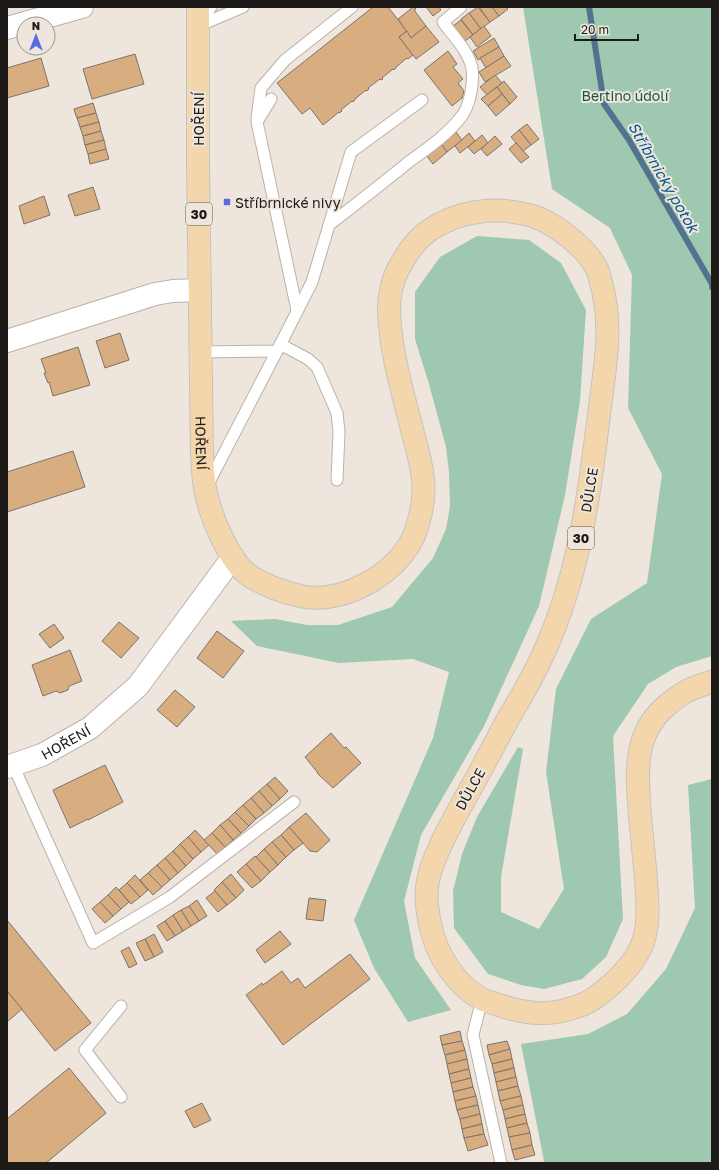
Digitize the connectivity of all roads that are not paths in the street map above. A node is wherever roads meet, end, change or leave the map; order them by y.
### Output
1 (82, 7) edge
2 (211, 7) edge
3 (243, 7) edge
4 (352, 7) edge
5 (461, 7) edge
6 (198, 16) edge
7 (7, 28) edge
8 (271, 98) dead end
9 (422, 100) dead end
10 (257, 122) junction
11 (329, 225) junction
12 (200, 290) junction
13 (297, 310) junction
14 (7, 341) edge
15 (279, 348) junction
16 (200, 352) junction
17 (337, 480) dead end
18 (205, 490) junction
19 (233, 557) junction
20 (712, 682) edge
21 (10, 766) edge
22 (294, 802) dead end
23 (482, 999) junction
24 (121, 1006) dead end
25 (121, 1097) dead end
26 (501, 1163) edge

1 - 7 street
2 - 6 lane
3 - 6 lane
4 - 10 lane
5 - 11 lane
6 - 12 main road, HOŘENÍ / 30
8 - 10 lane
9 - 11 lane
10 - 13 lane
11 - 13 lane
12 - 14 street
12 - 16 main road, HOŘENÍ / 30
13 - 15 lane
15 - 16 lane
15 - 17 lane
15 - 18 lane
16 - 18 main road, HOŘENÍ / 30
18 - 19 main road, HOŘENÍ / 30
19 - 21 street, HOŘENÍ
19 - 23 main road, DŮLCE / 30
20 - 23 main road, DŮLCE / 30
21 - 22 lane
23 - 26 lane
24 - 25 lane

